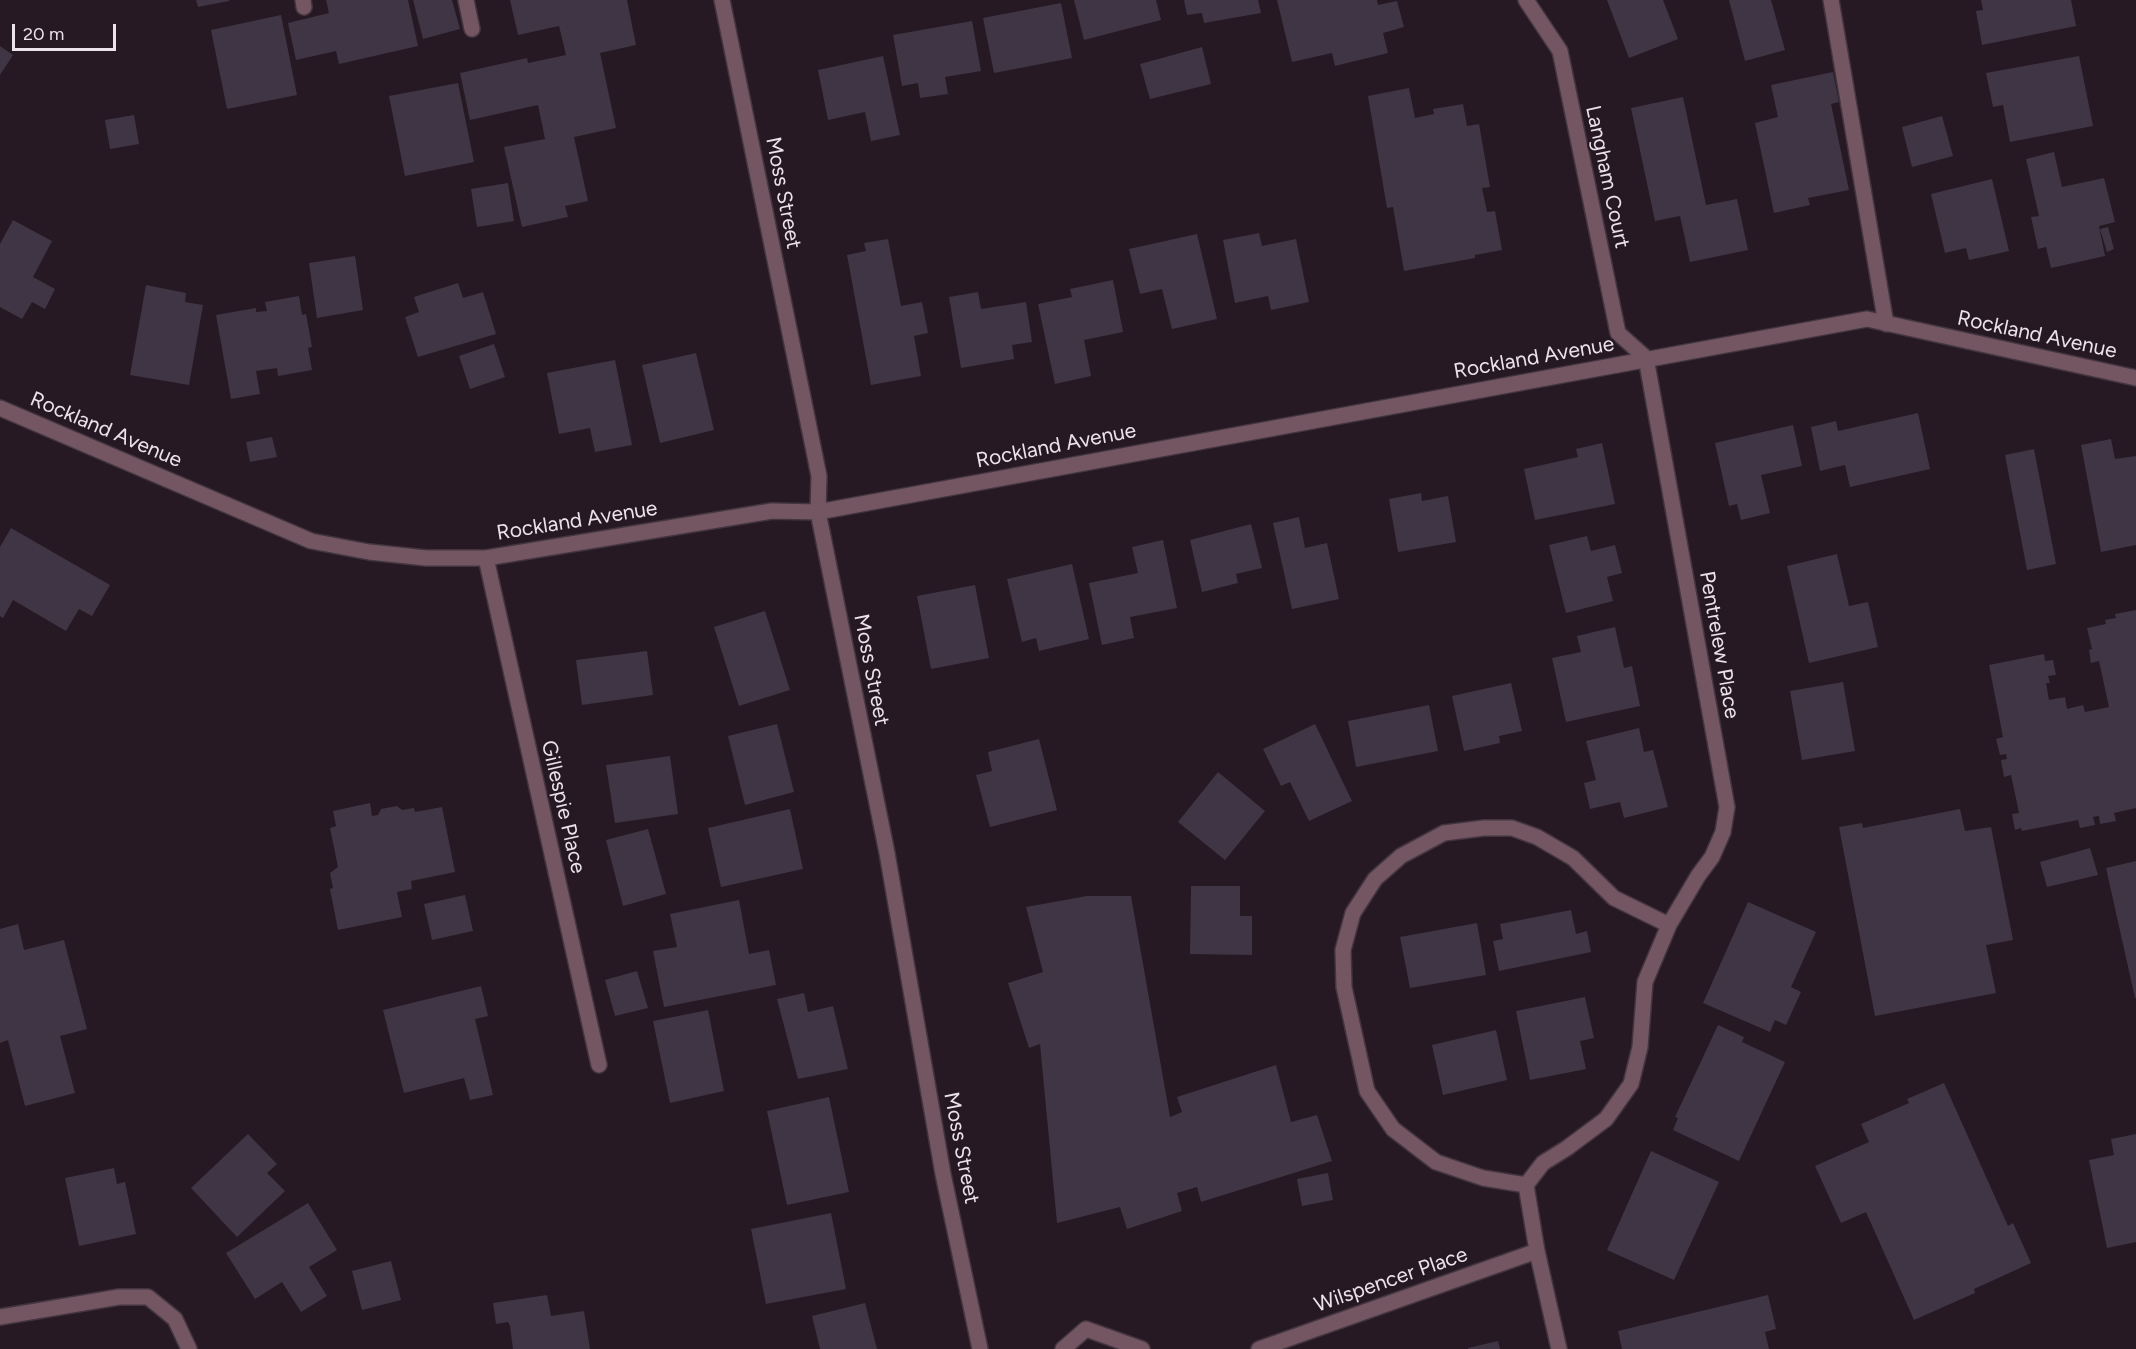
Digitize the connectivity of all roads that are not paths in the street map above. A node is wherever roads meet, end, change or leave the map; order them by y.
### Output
1 (466, 0) edge
2 (722, 0) edge
3 (1526, 0) edge
4 (1831, 0) edge
5 (472, 29) dead end
6 (1886, 324) junction
7 (1646, 358) junction
8 (2136, 378) edge
9 (0, 408) edge
10 (818, 512) junction
11 (486, 558) junction
12 (1669, 925) junction
13 (599, 1065) dead end
14 (1526, 1185) junction
15 (1537, 1251) junction
16 (0, 1317) edge
17 (189, 1349) edge
18 (980, 1349) edge
19 (1063, 1349) edge
20 (1142, 1349) edge
21 (1259, 1349) edge
22 (1559, 1349) edge

1 - 5 street
2 - 10 street, Moss Street
3 - 7 street, Langham Court
4 - 6 street
6 - 7 street, Rockland Avenue
6 - 8 street, Rockland Avenue
7 - 10 street, Rockland Avenue
7 - 12 street, Pentrelew Place
9 - 11 street, Rockland Avenue
10 - 11 street, Rockland Avenue
10 - 18 street, Moss Street
11 - 13 street, Gillespie Place
12 - 14 street, Pentrelew Place
12 - 14 street
14 - 15 street
15 - 21 street, Wilspencer Place
15 - 22 street
16 - 17 street
19 - 20 street

